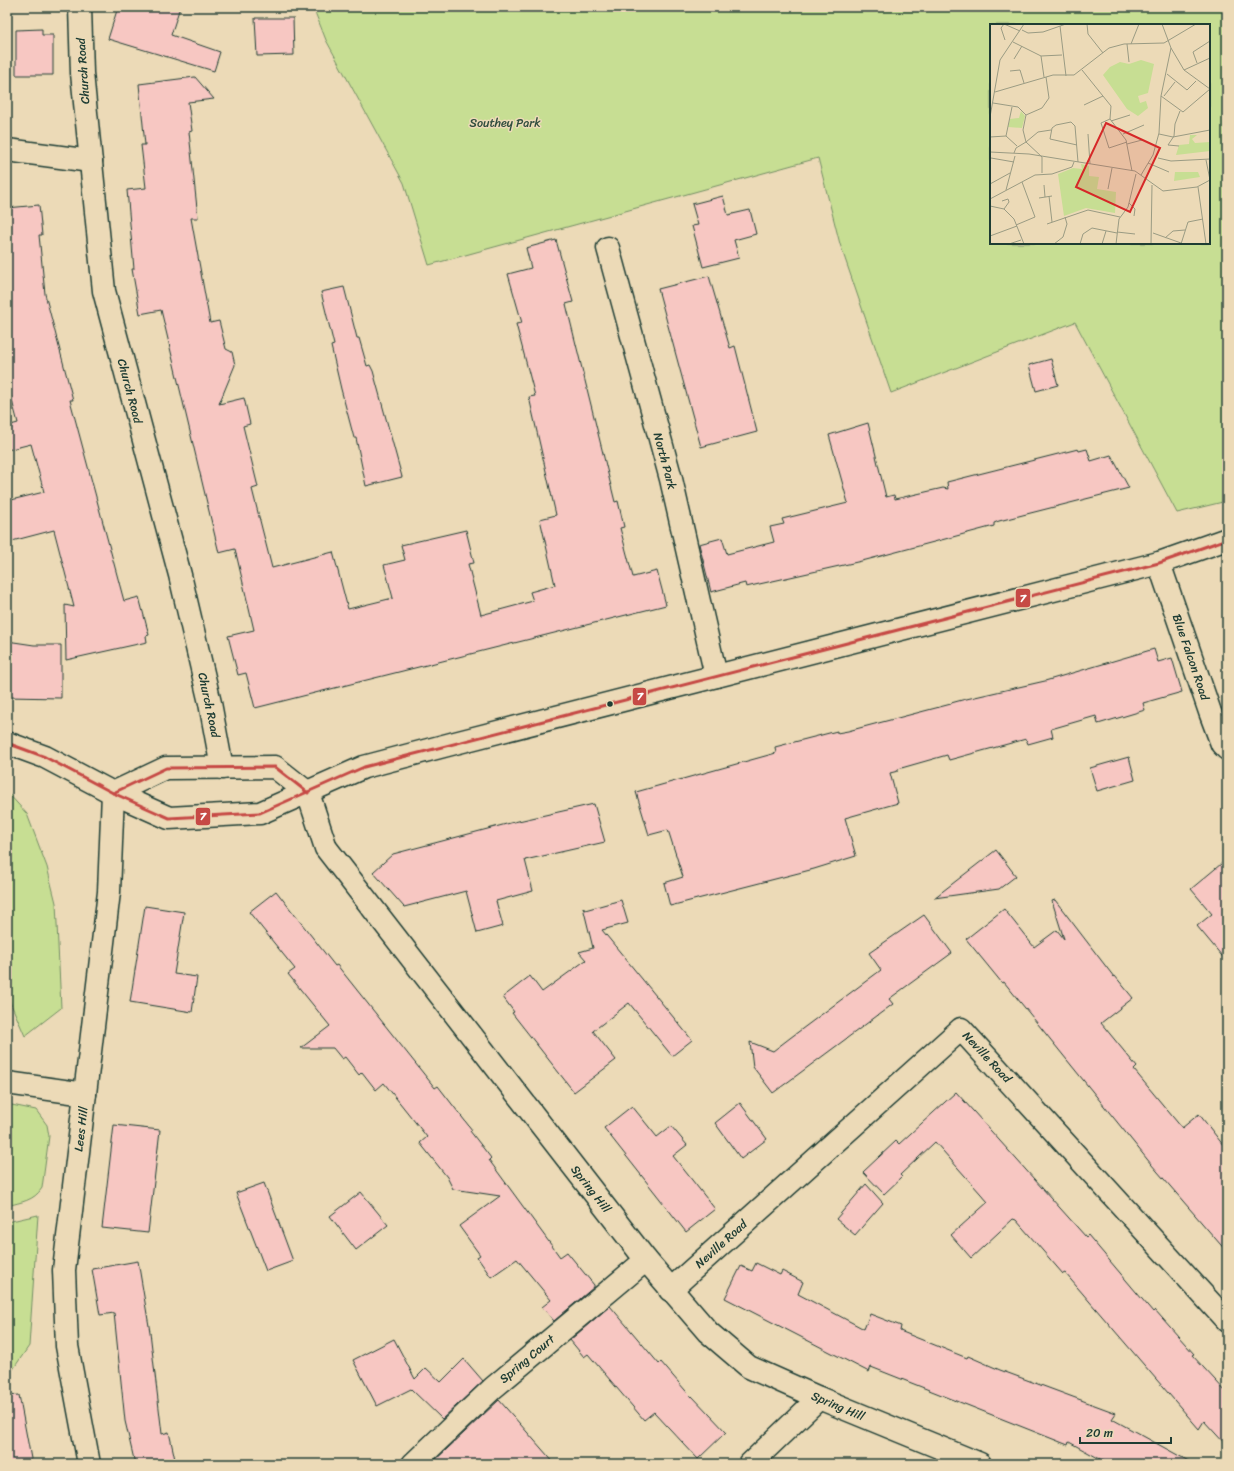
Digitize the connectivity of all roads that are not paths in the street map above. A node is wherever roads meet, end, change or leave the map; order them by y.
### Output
1 (80, 7) edge
2 (7, 150) edge
3 (91, 161) junction
4 (608, 248) dead end
5 (1227, 539) edge
6 (1160, 563) junction
7 (716, 676) junction
8 (7, 743) edge
9 (1227, 749) edge
10 (222, 768) junction
11 (113, 793) junction
12 (308, 793) junction
13 (7, 1083) edge
14 (85, 1094) junction
15 (646, 1260) junction
16 (670, 1290) junction
17 (1227, 1321) edge
18 (819, 1398) junction
19 (89, 1464) edge
20 (413, 1464) edge
21 (750, 1464) edge
22 (980, 1464) edge

1 - 3 street, Church Road
2 - 3 street
3 - 10 street, Church Road
4 - 7 street, North Park
5 - 6 street
6 - 7 street
6 - 9 street, Blue Falcon Road
7 - 12 street
8 - 11 street
10 - 11 street
10 - 12 street
11 - 12 street
11 - 14 street, Lees Hill
12 - 15 street, Spring Hill
13 - 14 street
14 - 19 street, Lees Hill
15 - 16 street, Spring Hill
15 - 20 street, Spring Court
16 - 17 street, Neville Road
16 - 18 street, Spring Hill
18 - 21 street
18 - 22 street, Spring Hill

